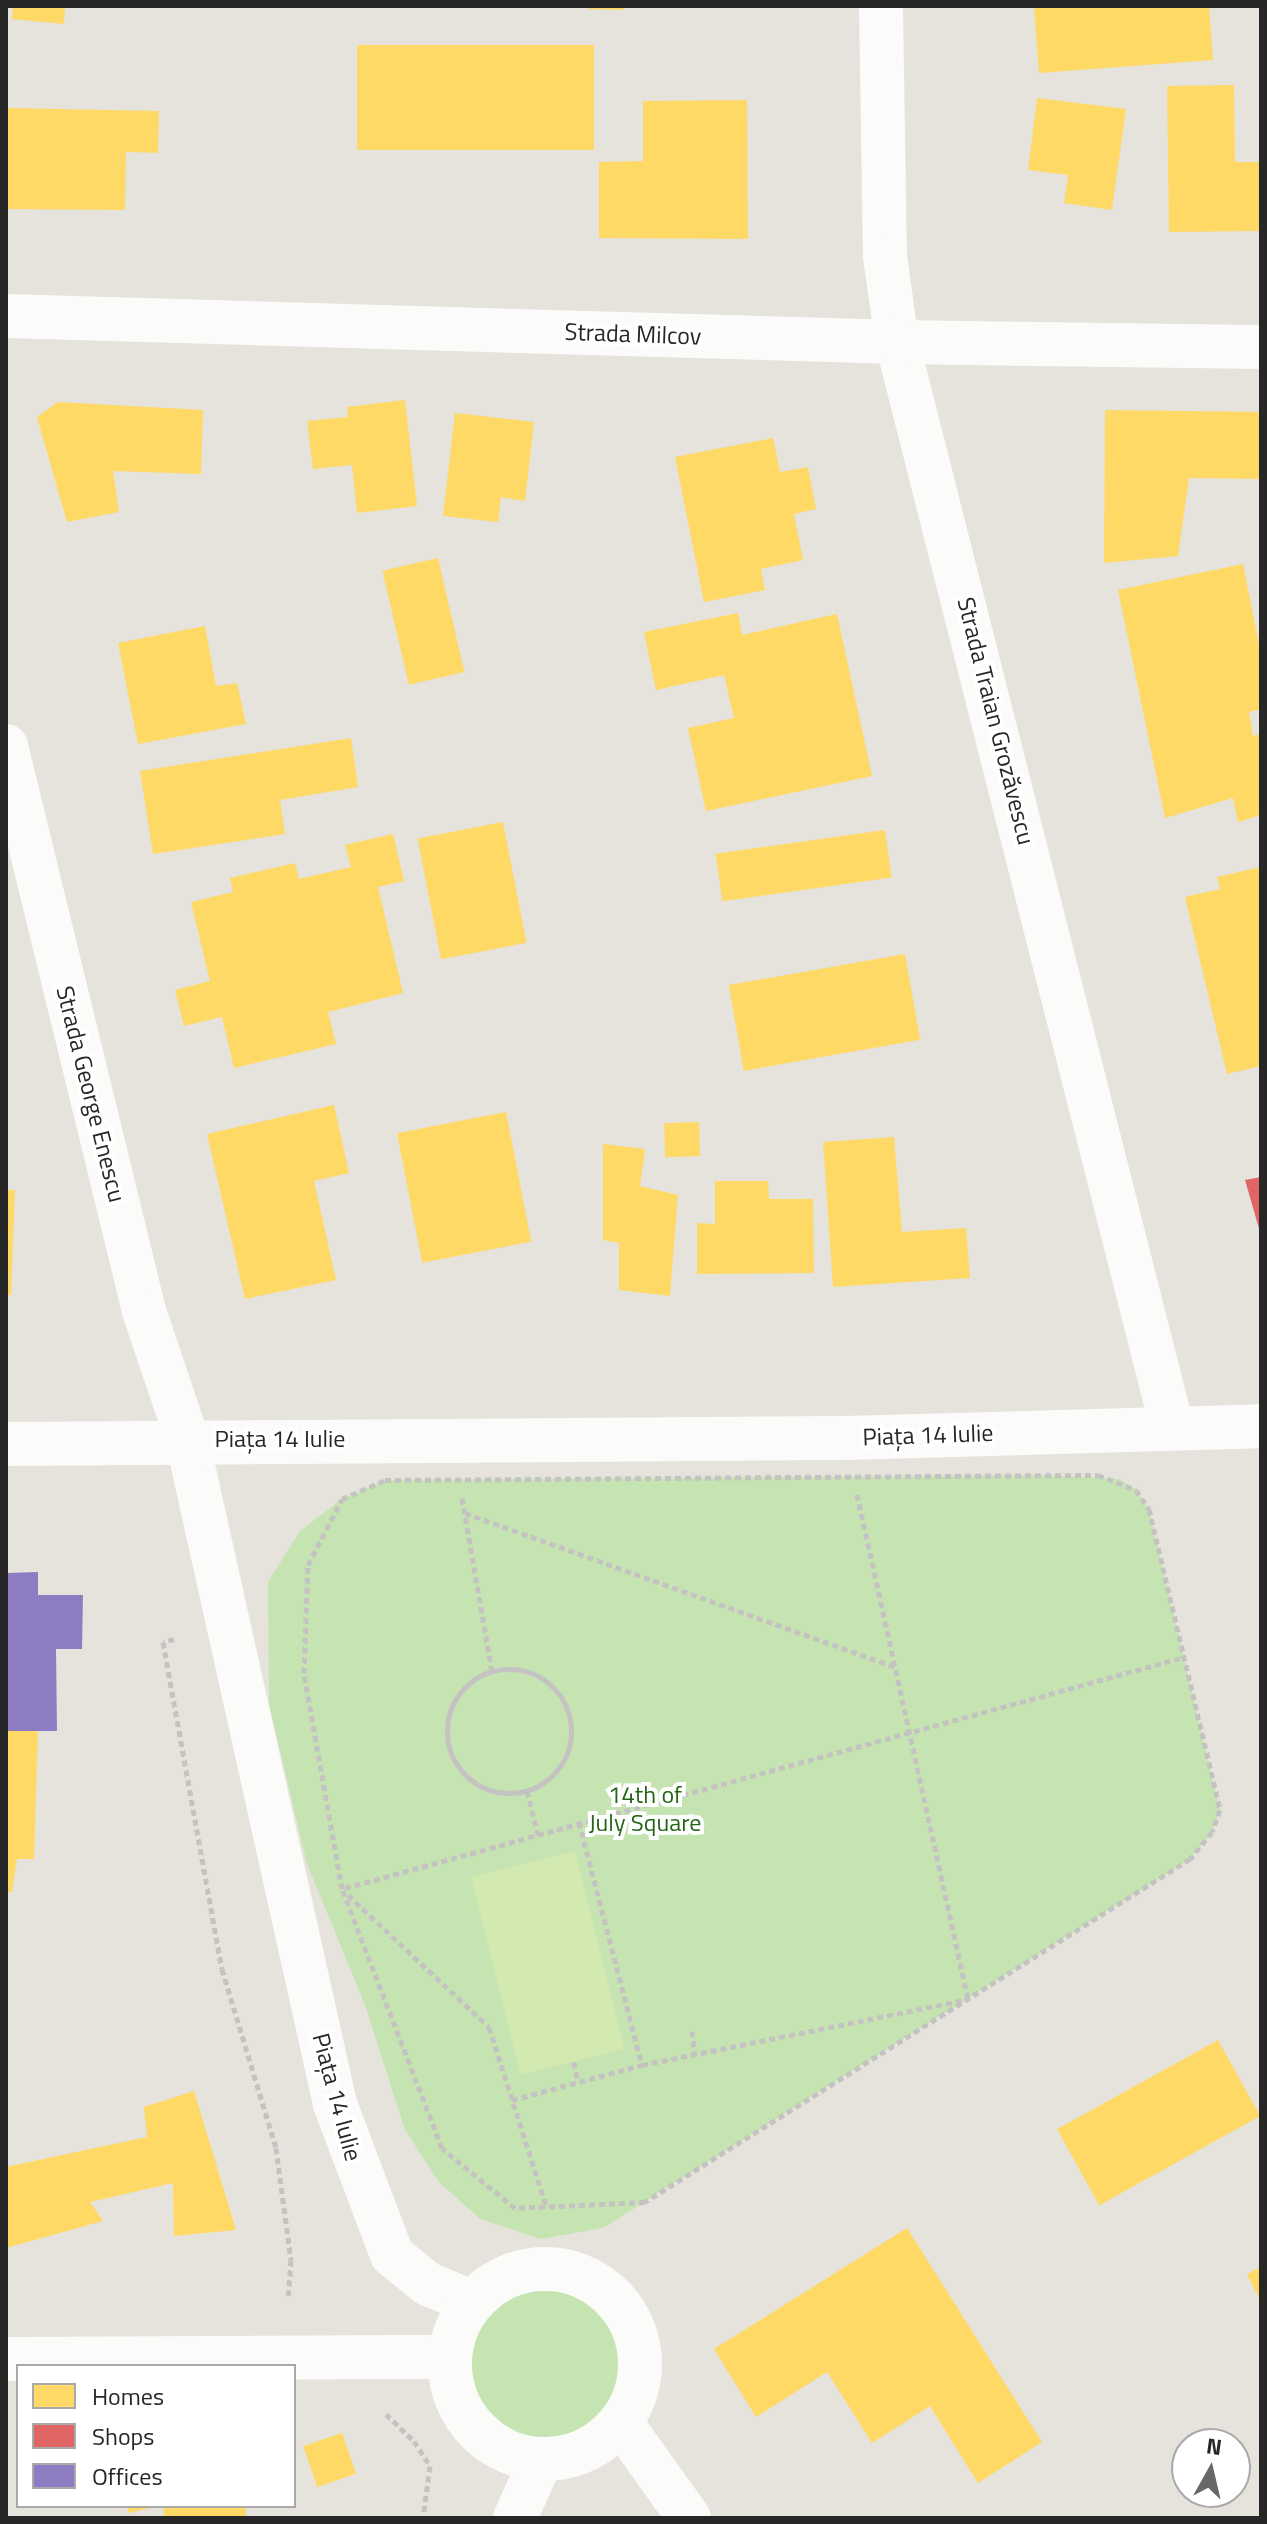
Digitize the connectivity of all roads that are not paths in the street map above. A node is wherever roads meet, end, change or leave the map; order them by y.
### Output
1 (881, 6) edge
2 (6, 316) edge
3 (897, 342) junction
4 (1261, 347) edge
5 (6, 746) edge
6 (1261, 1426) edge
7 (1172, 1427) junction
8 (187, 1439) junction
9 (6, 1444) edge
10 (471, 2302) junction
11 (448, 2357) junction
12 (6, 2359) edge
13 (621, 2423) junction
14 (541, 2460) junction
15 (515, 2518) edge
16 (689, 2518) edge

1 - 3 street, Strada Traian Grozăvescu
2 - 3 street, Strada Milcov
3 - 4 street, Strada Milcov
3 - 7 street, Strada Traian Grozăvescu
5 - 8 street, Strada George Enescu
6 - 7 street, Piața 14 Iulie
7 - 8 street, Piața 14 Iulie
8 - 9 street
8 - 10 street, Piața 14 Iulie
10 - 11 street
10 - 13 street
11 - 12 street
11 - 14 street
13 - 14 street
13 - 16 street
14 - 15 street

